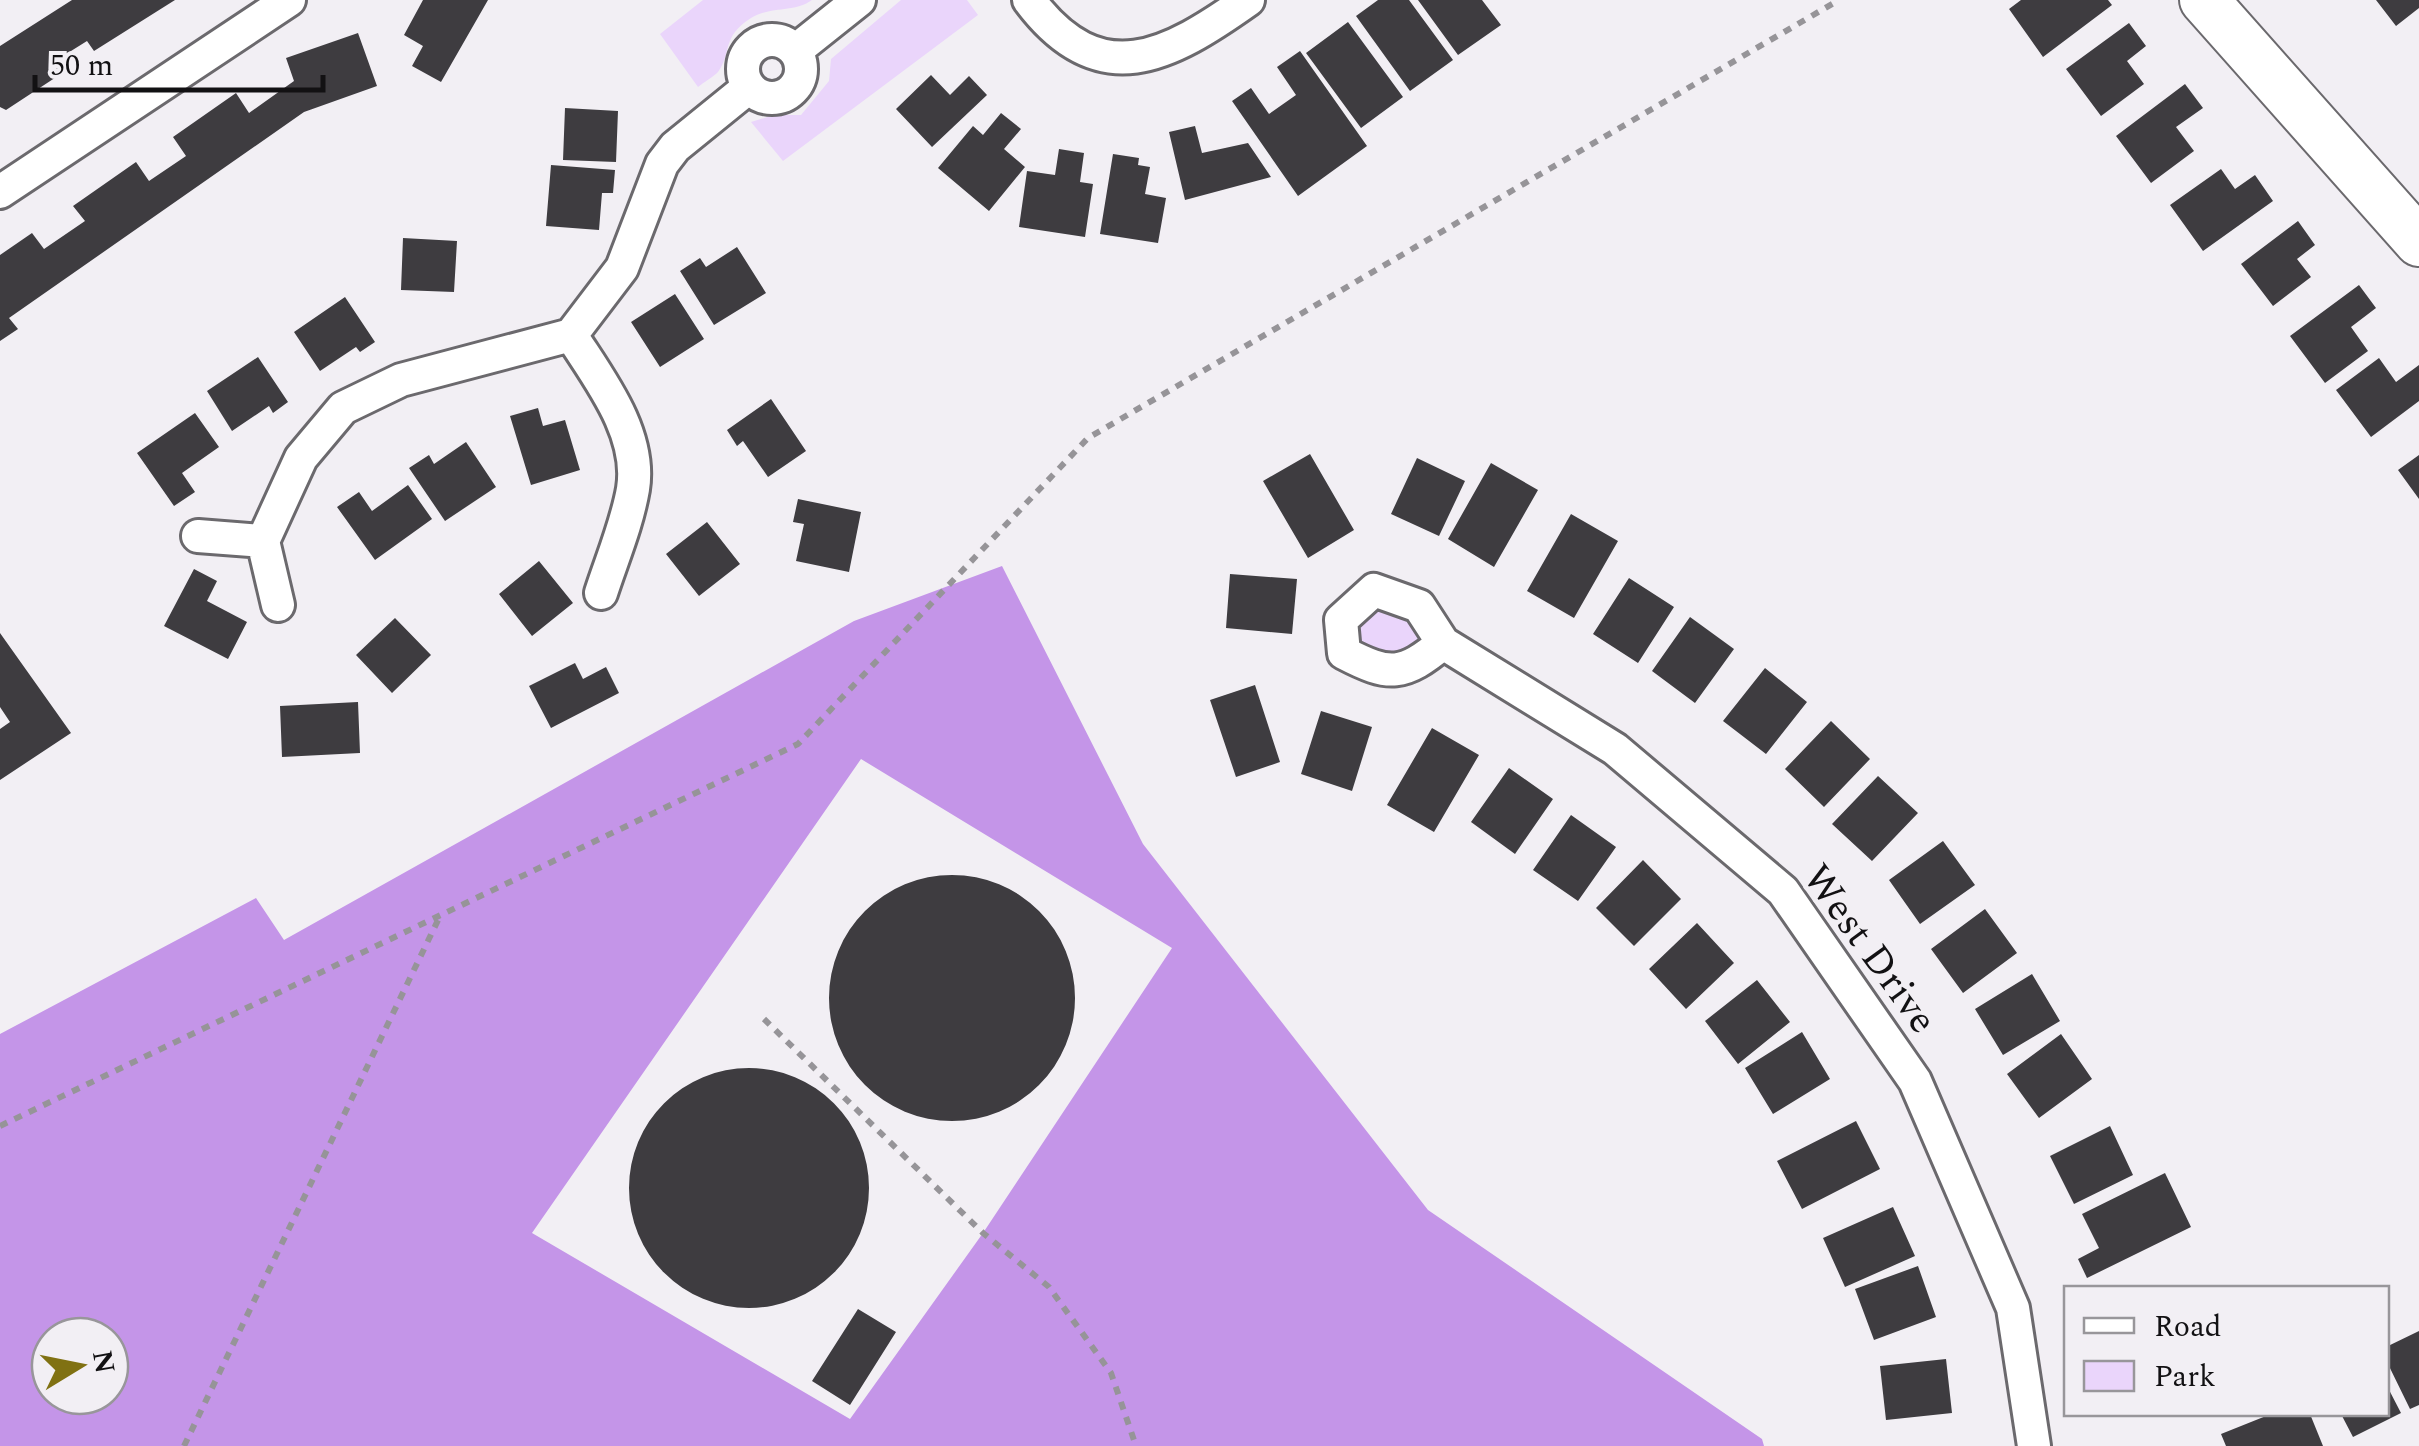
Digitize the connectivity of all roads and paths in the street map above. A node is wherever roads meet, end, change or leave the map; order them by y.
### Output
1 (288, 0) edge
2 (859, 0) edge
3 (1029, 0) edge
4 (1248, 0) edge
5 (1839, 0) edge
6 (2204, 0) edge
7 (0, 192) edge
8 (2419, 242) edge
9 (571, 335) junction
10 (198, 536) dead end
11 (264, 540) junction
12 (601, 592) dead end
13 (278, 605) dead end
14 (1442, 642) dead end
15 (440, 915) junction
16 (764, 1019) dead end
17 (0, 1126) edge
18 (184, 1446) edge
19 (1136, 1446) edge
20 (2034, 1446) edge

1 - 7 street
2 - 9 street
3 - 4 street
5 - 15 path
6 - 8 main road
9 - 11 street
9 - 12 street
10 - 11 street
11 - 13 street
14 - 20 street, West Drive
15 - 17 path
15 - 18 path
16 - 19 path

